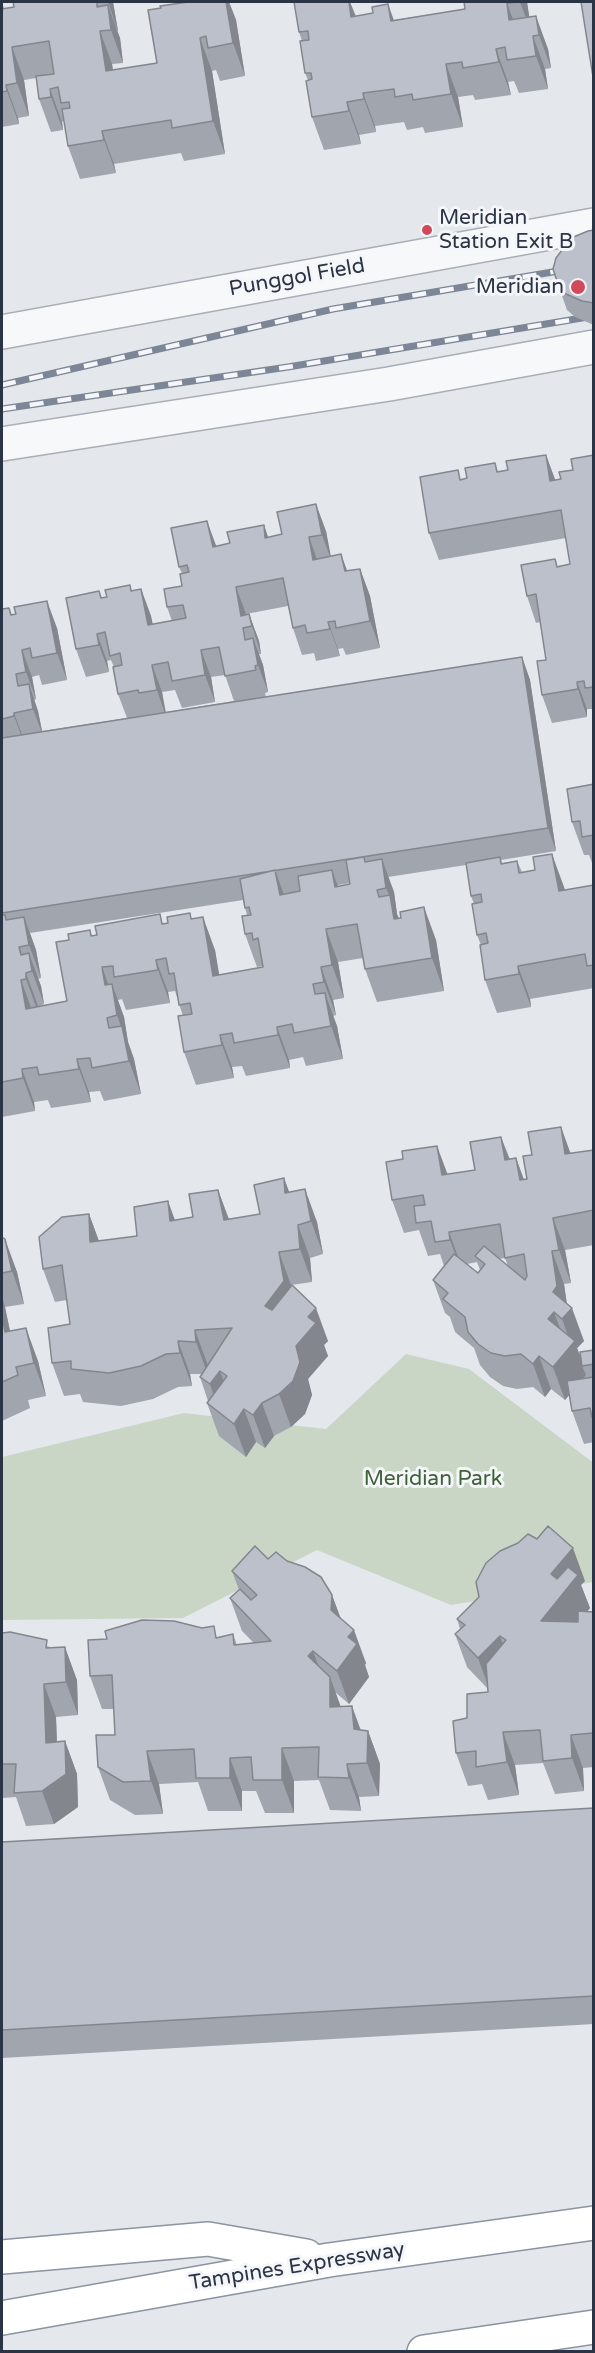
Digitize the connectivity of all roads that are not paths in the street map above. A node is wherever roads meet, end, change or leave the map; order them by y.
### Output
1 (594, 225) edge
2 (2, 332) edge
3 (594, 347) edge
4 (2, 444) edge
5 (594, 2223) edge
6 (2, 2257) edge
7 (329, 2260) junction
8 (2, 2318) edge
9 (594, 2327) edge
10 (424, 2352) edge

1 - 2 street, Punggol Field
3 - 4 street
5 - 7 highway, Tampines Expressway
6 - 7 highway
7 - 8 highway, Tampines Expressway
9 - 10 highway

